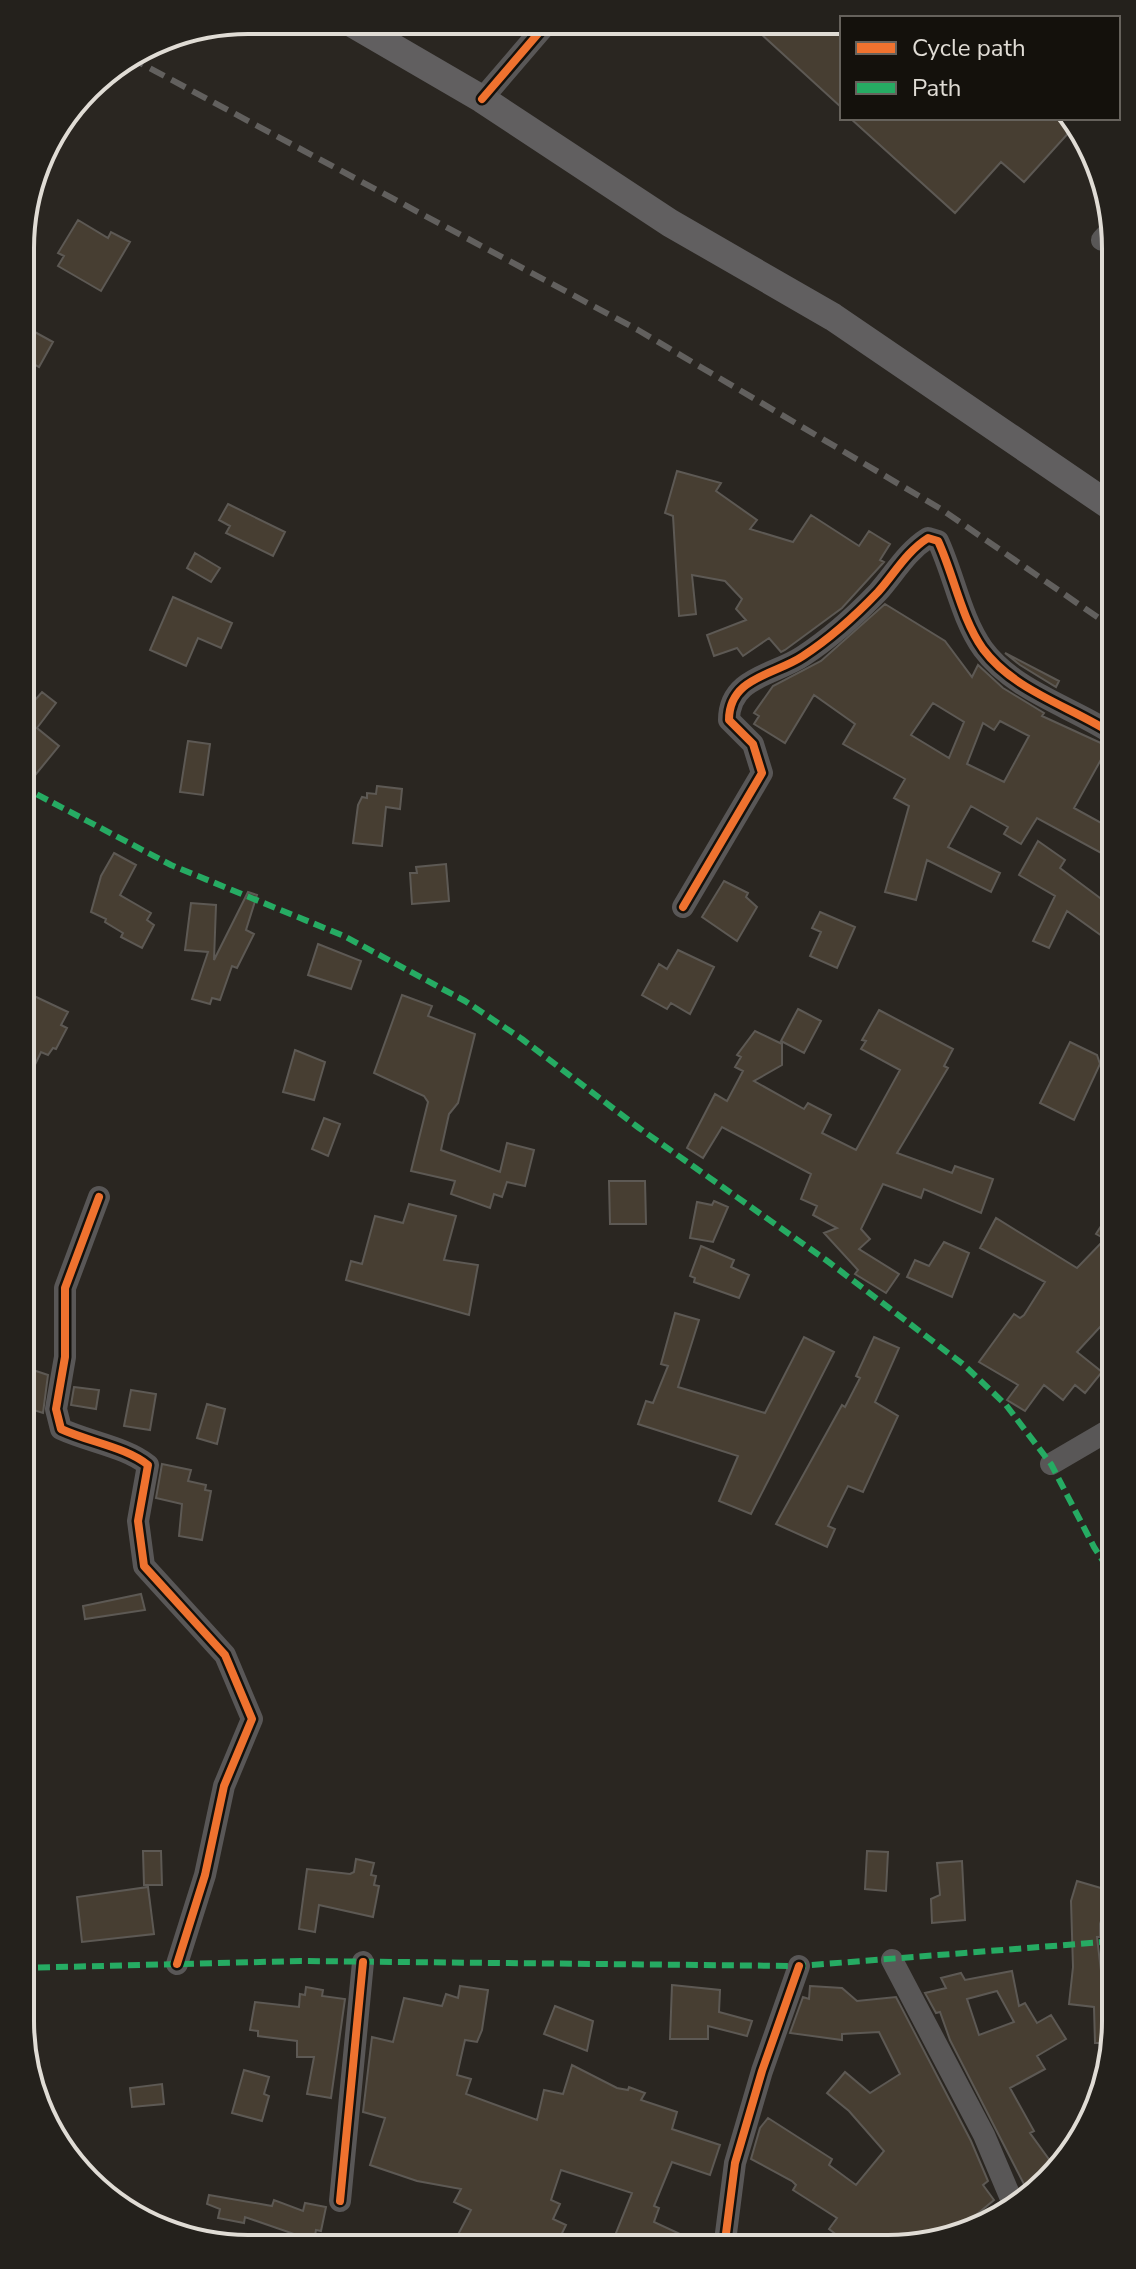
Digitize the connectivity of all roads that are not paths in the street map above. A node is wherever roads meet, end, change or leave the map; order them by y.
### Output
1 (370, 34) edge
2 (538, 34) edge
3 (482, 99) junction
4 (1102, 500) edge
5 (1102, 729) edge
6 (683, 907) dead end
7 (99, 1197) dead end
8 (1102, 1434) edge
9 (1051, 1464) dead end
10 (892, 1960) dead end
11 (363, 1962) dead end
12 (177, 1964) dead end
13 (799, 1966) dead end
14 (1010, 2197) edge
15 (340, 2201) dead end
16 (726, 2235) edge

1 - 3 main road
2 - 3 street
3 - 4 main road
5 - 6 street
7 - 12 street
8 - 9 street
10 - 14 street
11 - 15 street
13 - 16 street

